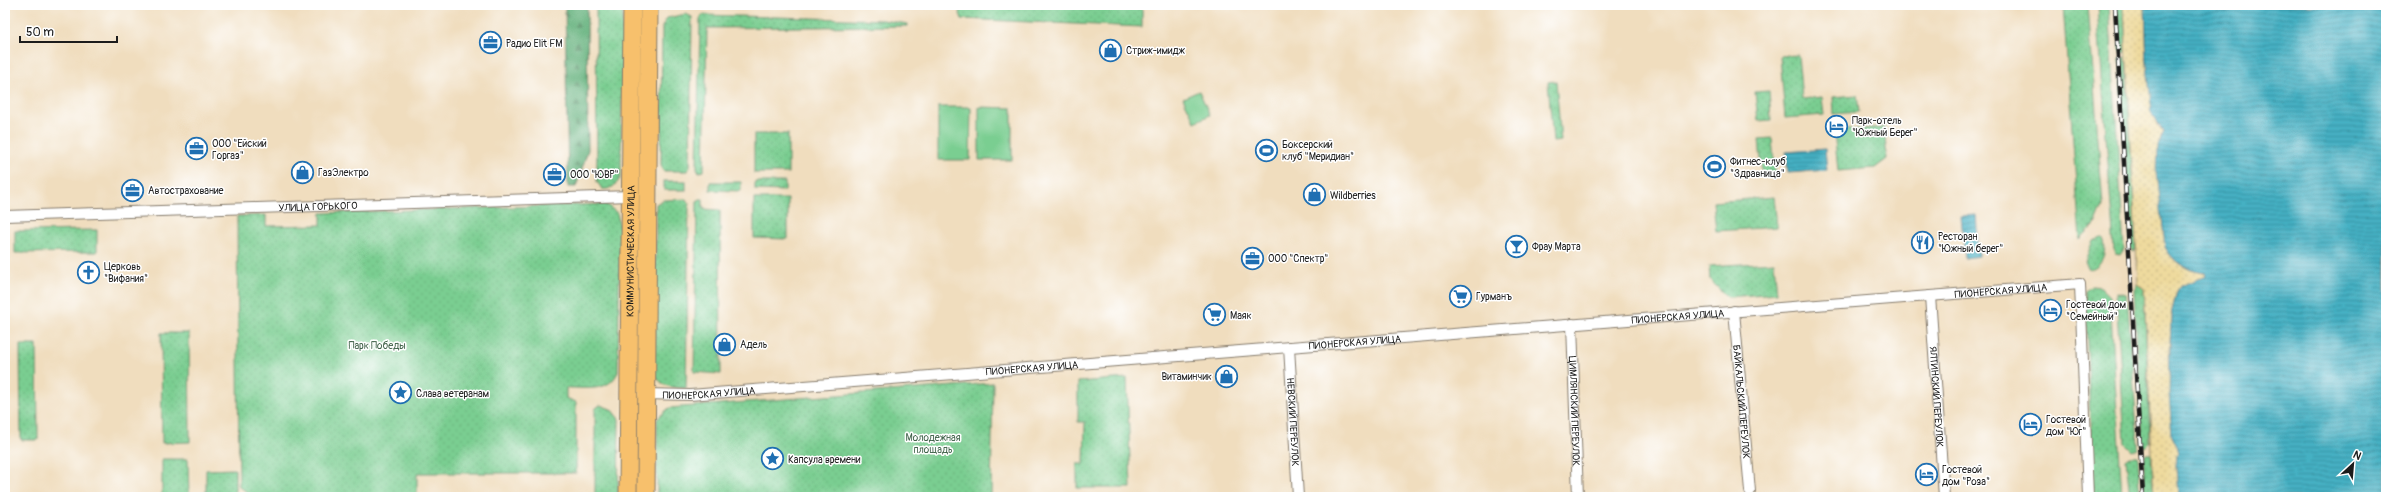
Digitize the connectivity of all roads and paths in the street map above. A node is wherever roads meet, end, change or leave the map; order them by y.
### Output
1 (632, 5) edge
2 (649, 5) edge
3 (631, 196) junction
4 (5, 216) edge
5 (1930, 296) junction
6 (1734, 311) junction
7 (1572, 324) junction
8 (1289, 347) junction
9 (629, 394) junction
10 (646, 394) junction
11 (1750, 491) dead end
12 (628, 497) edge
13 (646, 497) edge
14 (1298, 497) edge
15 (1578, 497) edge
16 (1944, 497) edge
17 (2088, 497) edge

1 - 3 main road, КОММУНИСТИЧЕСКАЯ УЛИЦА
2 - 10 main road, КОММУНИСТИЧЕСКАЯ УЛИЦА
3 - 4 street, УЛИЦА ГОРЬКОГО
3 - 9 main road, КОММУНИСТИЧЕСКАЯ УЛИЦА
5 - 6 street, ПИОНЕРСКАЯ УЛИЦА
5 - 16 street, ЯЛТИНСКИЙ ПЕРЕУЛОК
5 - 17 street, ПИОНЕРСКАЯ УЛИЦА
6 - 7 street, ПИОНЕРСКАЯ УЛИЦА
6 - 11 street, БАЙКАЛЬСКИЙ ПЕРЕУЛОК
7 - 8 street, ПИОНЕРСКАЯ УЛИЦА
7 - 15 street, ЦИМЛЯНСКИЙ ПЕРЕУЛОК
8 - 10 street, ПИОНЕРСКАЯ УЛИЦА
8 - 14 street, НЕВСКИЙ ПЕРЕУЛОК
9 - 10 street, ПИОНЕРСКАЯ УЛИЦА
9 - 12 main road, КОММУНИСТИЧЕСКАЯ УЛИЦА
10 - 13 main road, КОММУНИСТИЧЕСКАЯ УЛИЦА

